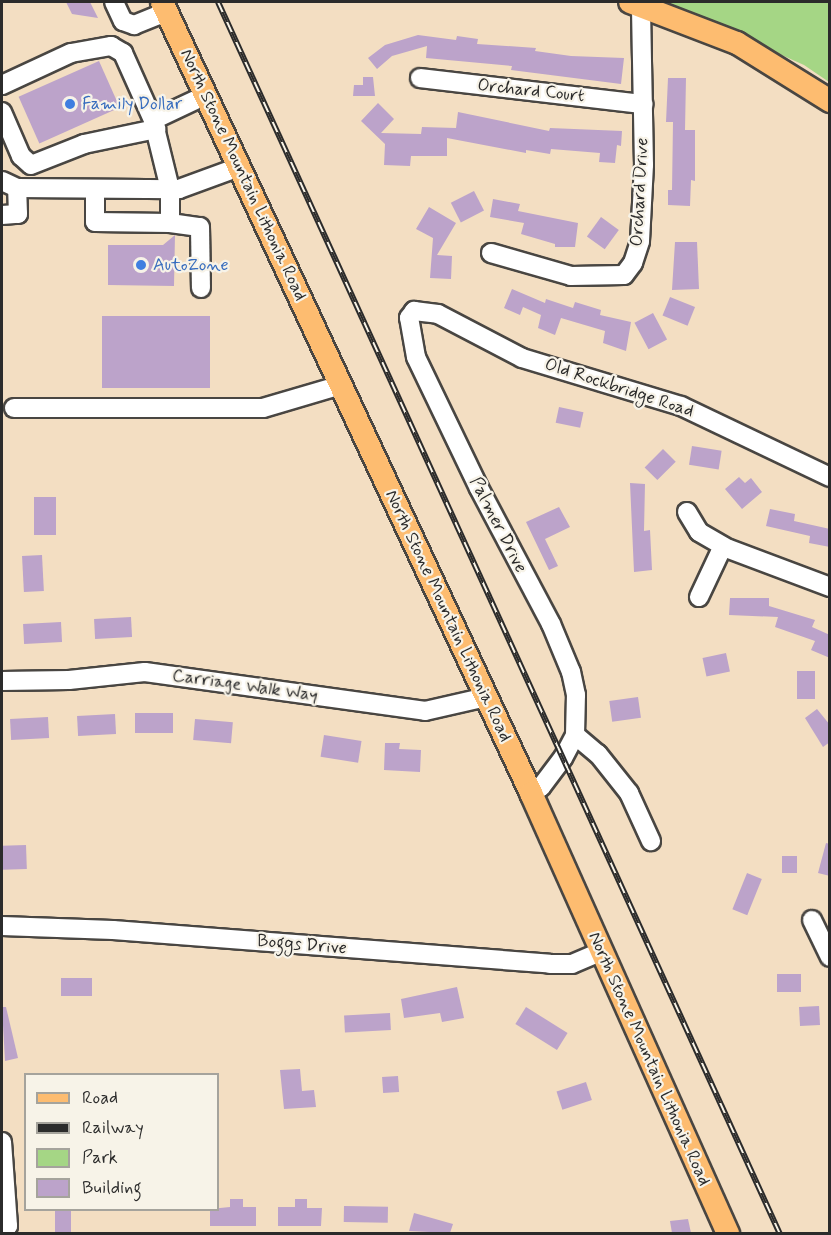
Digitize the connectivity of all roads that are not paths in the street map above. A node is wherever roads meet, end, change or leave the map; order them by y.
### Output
1 (114, 2) edge
2 (635, 3) edge
3 (164, 7) edge
4 (420, 78) dead end
5 (2, 85) edge
6 (206, 95) junction
7 (830, 101) edge
8 (643, 104) junction
9 (2, 112) edge
10 (154, 124) junction
11 (239, 167) junction
12 (9, 184) edge
13 (95, 189) junction
14 (170, 189) junction
15 (2, 215) edge
16 (170, 223) junction
17 (491, 253) dead end
18 (201, 288) dead end
19 (409, 318) joint
20 (341, 385) junction
21 (14, 408) dead end
22 (830, 477) edge
23 (687, 512) dead end
24 (723, 546) junction
25 (830, 587) edge
26 (699, 597) dead end
27 (2, 681) edge
28 (486, 697) junction
29 (575, 735) junction
30 (531, 793) junction
31 (651, 841) dead end
32 (812, 920) dead end
33 (2, 926) edge
34 (600, 952) junction
35 (830, 957) edge
36 (2, 1142) edge
37 (2, 1226) edge
38 (728, 1233) edge

1 - 3 street
2 - 7 main road
2 - 8 street, Orchard Drive
3 - 6 main road, North Stone Mountain Lithonia Road
4 - 8 street, Orchard Court
5 - 10 street
6 - 10 street
6 - 11 main road, North Stone Mountain Lithonia Road
8 - 17 street, Orchard Drive
9 - 10 street
10 - 14 street
11 - 14 street
11 - 20 main road, North Stone Mountain Lithonia Road
12 - 13 street
12 - 15 street
13 - 14 street
13 - 16 street
14 - 16 street
16 - 18 street
19 - 22 street, Old Rockbridge Road
19 - 29 street, Palmer Drive
20 - 21 street
20 - 28 main road, North Stone Mountain Lithonia Road
23 - 24 street
24 - 25 street
24 - 26 street
27 - 28 street, Carriage Walk Way
28 - 30 main road, North Stone Mountain Lithonia Road
29 - 30 street, Palmer Drive
29 - 31 street
30 - 34 main road, North Stone Mountain Lithonia Road
32 - 35 street
33 - 34 street, Boggs Drive
34 - 38 main road, North Stone Mountain Lithonia Road
36 - 37 street

